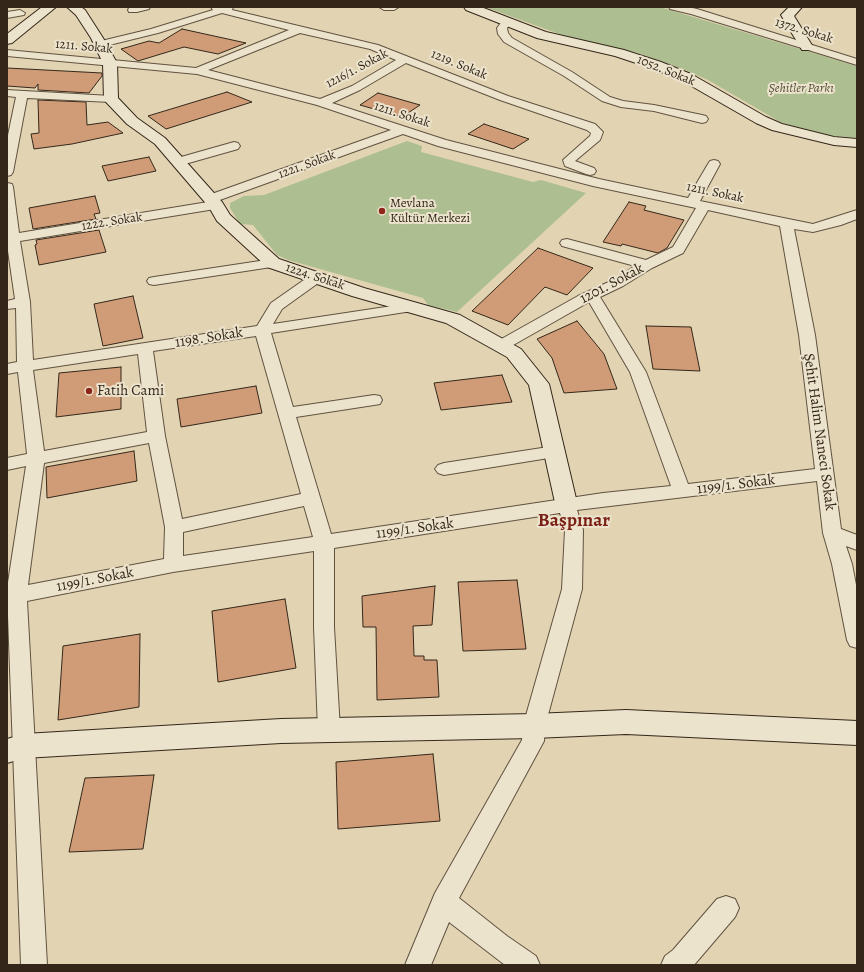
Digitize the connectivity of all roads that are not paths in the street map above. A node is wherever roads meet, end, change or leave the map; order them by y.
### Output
1 (50, 7) edge
2 (73, 7) edge
3 (145, 7) edge
4 (384, 7) edge
5 (394, 7) edge
6 (470, 7) edge
7 (674, 7) edge
8 (796, 7) edge
9 (223, 8) edge
10 (24, 10) edge
11 (133, 10) dead end
12 (7, 15) edge
13 (507, 22) junction
14 (7, 23) edge
15 (300, 29) junction
16 (7, 40) edge
17 (101, 44) junction
18 (807, 47) junction
19 (7, 53) edge
20 (406, 59) junction
21 (857, 62) edge
22 (110, 63) junction
23 (197, 71) junction
24 (7, 93) edge
25 (22, 94) junction
26 (112, 99) junction
27 (322, 104) junction
28 (702, 119) dead end
29 (403, 130) junction
30 (857, 143) edge
31 (234, 146) dead end
32 (178, 162) junction
33 (714, 164) dead end
34 (7, 172) edge
35 (613, 186) junction
36 (7, 187) edge
37 (214, 202) junction
38 (698, 204) junction
39 (857, 214) edge
40 (786, 223) junction
41 (10, 238) edge
42 (567, 243) dead end
43 (273, 263) junction
44 (647, 265) junction
45 (316, 278) junction
46 (154, 281) dead end
47 (592, 295) junction
48 (23, 302) junction
49 (7, 305) edge
50 (412, 307) junction
51 (262, 330) junction
52 (502, 344) junction
53 (145, 348) junction
54 (25, 366) junction
55 (7, 369) edge
56 (374, 400) dead end
57 (287, 413) junction
58 (156, 436) junction
59 (555, 452) junction
60 (36, 458) junction
61 (7, 464) edge
62 (444, 469) dead end
63 (825, 474) junction
64 (682, 491) junction
65 (311, 498) junction
66 (567, 507) junction
67 (174, 527) junction
68 (832, 533) junction
69 (324, 542) junction
70 (857, 543) edge
71 (173, 565) junction
72 (12, 596) edge
73 (857, 640) edge
74 (534, 726) junction
75 (329, 730) junction
76 (857, 733) edge
77 (15, 748) edge
78 (444, 902) junction
79 (726, 908) dead end
80 (34, 965) edge
81 (418, 965) edge
82 (527, 965) edge
83 (674, 965) edge

1 - 16 street
2 - 17 street
3 - 11 street
4 - 5 street
6 - 13 street, 1052. Sokak
7 - 18 street, 1372. Sokak
8 - 18 street
9 - 15 street, 1219. Sokak
9 - 17 street
10 - 12 street
10 - 14 street
13 - 28 street
13 - 30 street, 1052. Sokak
15 - 20 street, 1219. Sokak
15 - 23 street
17 - 22 street
18 - 21 street, 1372. Sokak
19 - 22 street, 1211. Sokak
20 - 27 street, 1216/1. Sokak
20 - 35 street, 1219. Sokak
22 - 23 street, 1211. Sokak
22 - 26 street
23 - 27 street, 1211. Sokak
24 - 25 street
25 - 26 street
25 - 34 street
26 - 32 street, 1224. Sokak
27 - 29 street, 1211. Sokak
29 - 35 street, 1211. Sokak
29 - 37 street, 1221. Sokak
31 - 32 street
32 - 37 street, 1224. Sokak
33 - 38 street, 1201. Sokak
35 - 38 street, 1211. Sokak
36 - 41 street
37 - 41 street, 1222. Sokak
37 - 43 street, 1224. Sokak
38 - 40 street, 1211. Sokak
38 - 44 street, 1201. Sokak
39 - 40 street, 1211. Sokak
40 - 63 street, Şehit Halim Naneci Sokak
41 - 48 street
42 - 44 street
43 - 45 street, 1224. Sokak
43 - 46 street
44 - 47 street, 1201. Sokak
45 - 50 street, 1224. Sokak
45 - 51 street
47 - 52 street, 1201. Sokak
47 - 64 street
48 - 49 street
48 - 54 street
50 - 51 street, 1198. Sokak
50 - 52 street, 1224. Sokak
51 - 53 street, 1198. Sokak
51 - 57 street
52 - 59 street, 1224. Sokak
53 - 54 street, 1198. Sokak
53 - 58 street
54 - 55 street, 1198. Sokak
54 - 60 street
56 - 57 street
57 - 65 street
58 - 60 street
58 - 67 street
59 - 62 street
59 - 66 street, 1224. Sokak
60 - 61 street
60 - 72 street
63 - 64 street, 1199/1. Sokak
63 - 68 street, Şehit Halim Naneci Sokak
64 - 66 street, 1199/1. Sokak
65 - 67 street
65 - 69 street
66 - 69 street, 1199/1. Sokak
66 - 74 street
67 - 71 street
68 - 70 street
68 - 73 street, Şehit Halim Naneci Sokak
69 - 71 street, 1199/1. Sokak
69 - 75 street
71 - 72 street, 1199/1. Sokak
72 - 77 street
74 - 75 street
74 - 76 street
74 - 78 street
75 - 77 street
77 - 80 street
78 - 81 street
78 - 82 street
79 - 83 street

